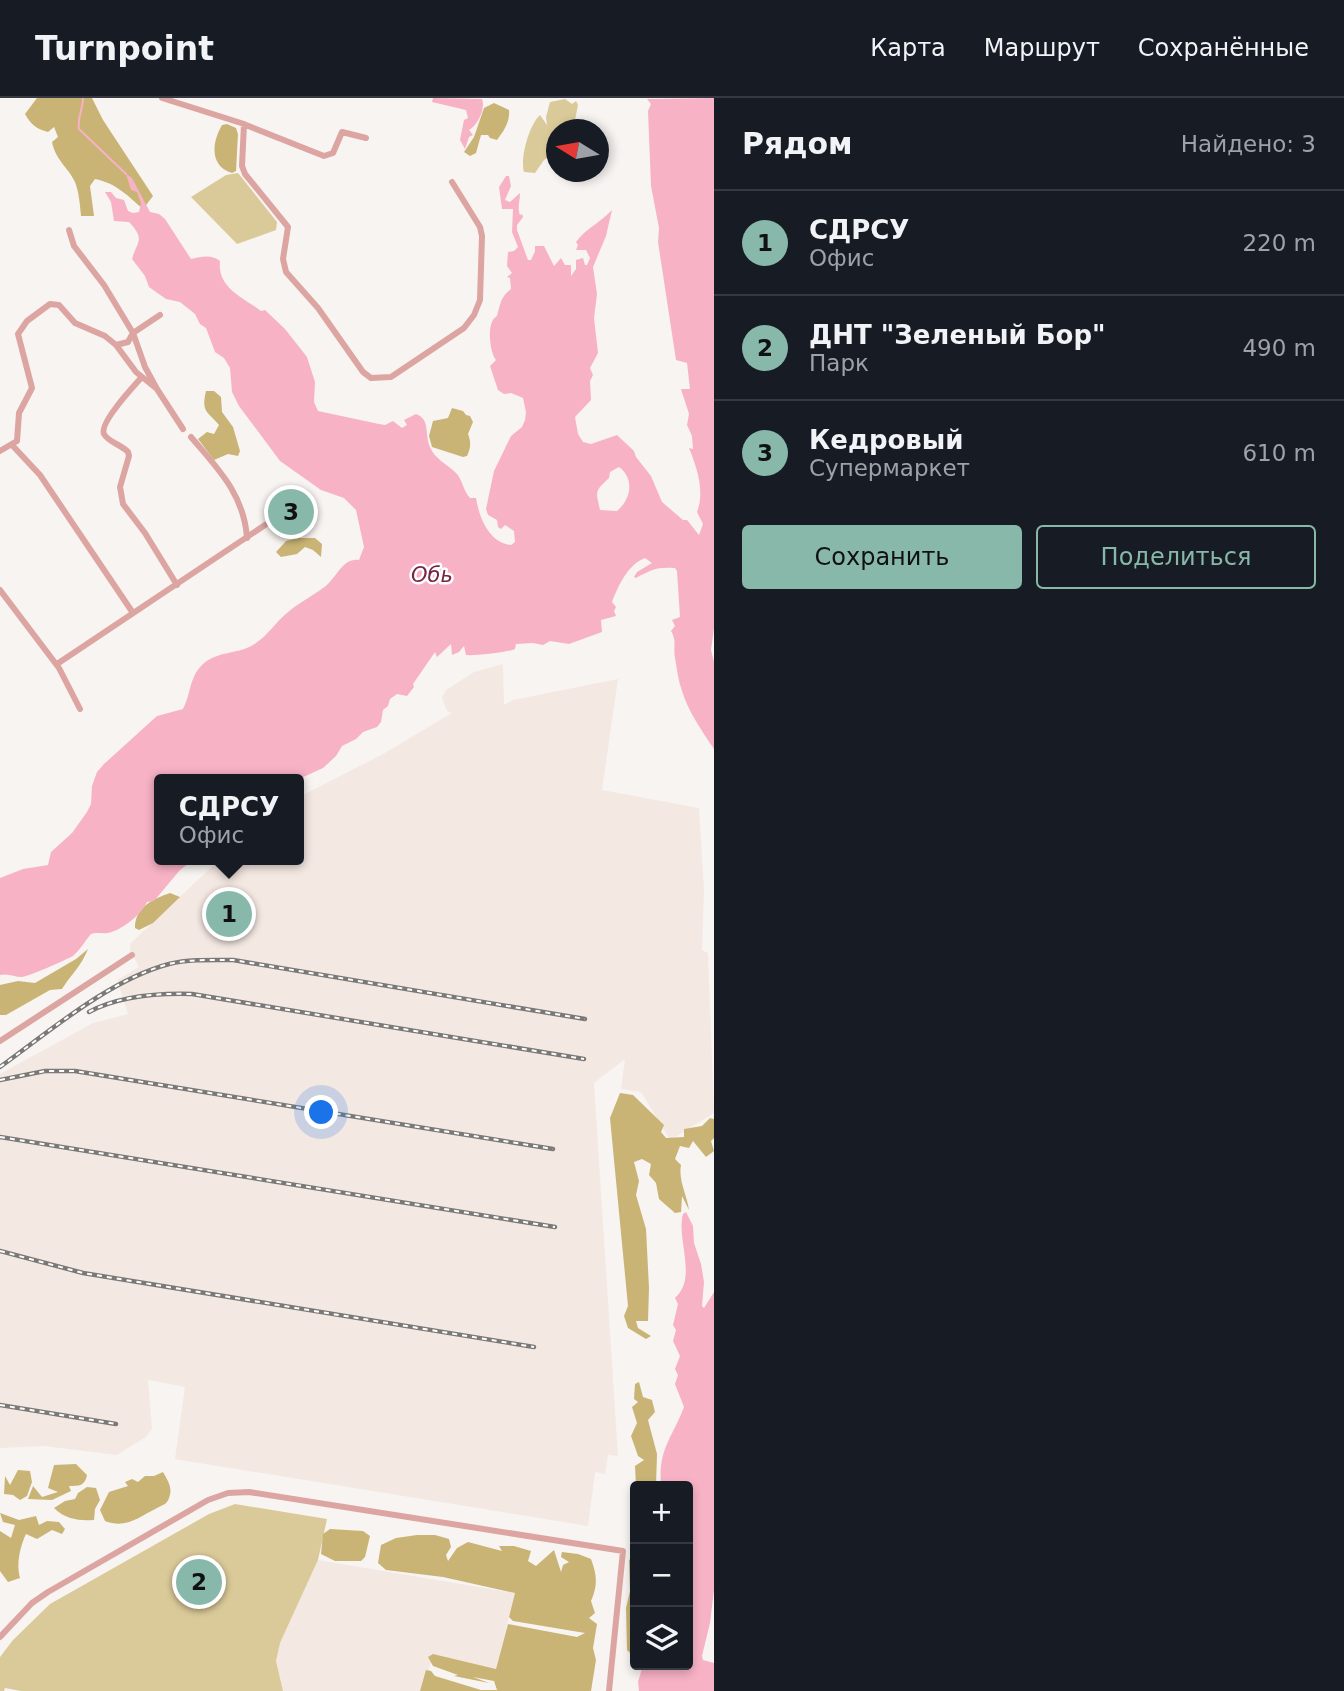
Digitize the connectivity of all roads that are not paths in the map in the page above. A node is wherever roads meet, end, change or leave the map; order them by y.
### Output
1 (162, 98) edge
2 (244, 124) junction
3 (366, 138) dead end
4 (452, 182) dead end
5 (69, 230) dead end
6 (160, 315) dead end
7 (133, 333) junction
8 (116, 345) junction
9 (142, 377) junction
10 (157, 389) junction
11 (183, 429) dead end
12 (191, 437) dead end
13 (12, 445) junction
14 (0, 451) edge
15 (265, 525) dead end
16 (247, 538) junction
17 (177, 585) junction
18 (0, 590) edge
19 (133, 613) junction
20 (57, 664) junction
21 (80, 709) dead end
22 (132, 955) dead end
23 (0, 1041) edge
24 (0, 1637) edge
25 (609, 1691) edge

1 - 2 street
2 - 3 street
2 - 4 street
5 - 7 street
6 - 7 street
7 - 8 street
7 - 10 street
8 - 9 street
8 - 13 street
9 - 10 street
9 - 17 street
10 - 11 street
12 - 16 street
13 - 14 street
13 - 19 street
15 - 16 street
16 - 17 street
17 - 19 street
18 - 20 street
19 - 20 street
20 - 21 street
22 - 23 street
24 - 25 street

